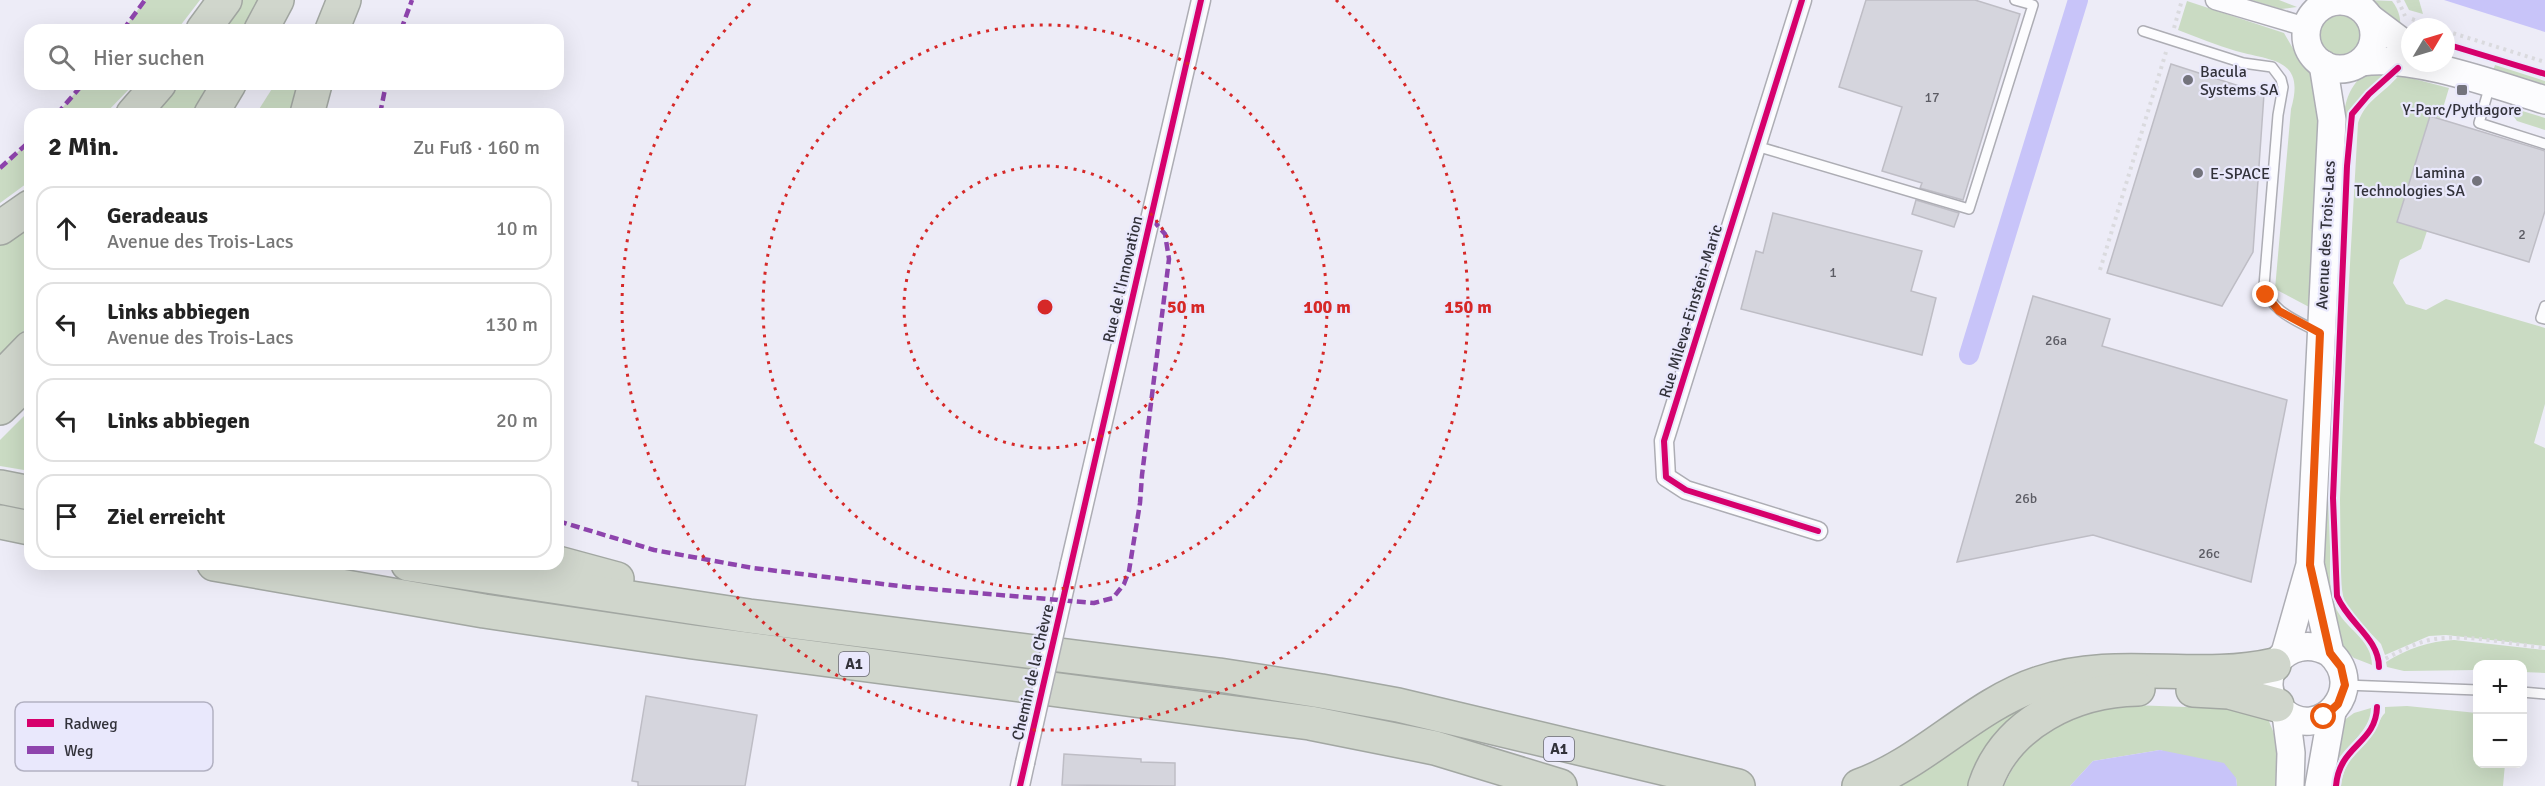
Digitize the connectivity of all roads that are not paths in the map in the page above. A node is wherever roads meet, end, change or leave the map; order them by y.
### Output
1 (225, 0) edge
2 (278, 0) edge
3 (302, 0) edge
4 (344, 0) edge
5 (1201, 0) edge
6 (1802, 0) edge
7 (2015, 0) edge
8 (2215, 0) edge
9 (2359, 7) edge
10 (2318, 11) edge
11 (207, 24) edge
12 (264, 24) edge
13 (288, 24) edge
14 (334, 24) edge
15 (2143, 31) dead end
16 (2401, 41) edge
17 (2323, 64) junction
18 (2356, 65) junction
19 (2455, 70) edge
20 (2481, 81) junction
21 (154, 90) edge
22 (225, 90) edge
23 (250, 90) edge
24 (313, 90) edge
25 (2545, 100) edge
26 (137, 108) edge
27 (215, 108) edge
28 (239, 108) edge
29 (309, 108) edge
30 (2332, 120) junction
31 (2545, 144) edge
32 (1756, 146) junction
33 (24, 211) edge
34 (0, 228) edge
35 (2545, 306) edge
36 (2545, 319) edge
37 (2320, 333) junction
38 (24, 354) edge
39 (0, 379) edge
40 (24, 385) edge
41 (0, 408) edge
42 (0, 487) edge
43 (24, 492) edge
44 (0, 522) edge
45 (24, 527) edge
46 (1818, 531) dead end
47 (1070, 564) joint
48 (564, 565) edge
49 (2310, 565) junction
50 (248, 570) edge
51 (447, 570) edge
52 (749, 616) junction
53 (2330, 653) junction
54 (2280, 659) junction
55 (2345, 685) junction
56 (2473, 690) edge
57 (2527, 693) edge
58 (2545, 694) edge
59 (2282, 710) junction
60 (2332, 712) junction
61 (1457, 719) junction
62 (1492, 764) junction
63 (1020, 786) edge
64 (1539, 786) edge
65 (1560, 786) edge
66 (1659, 786) edge
67 (1738, 786) edge
68 (1859, 786) edge
69 (1985, 786) edge
70 (2290, 786) edge
71 (2319, 786) edge

1 - 11 highway
2 - 12 highway
3 - 13 highway
4 - 14 highway
5 - 47 street, Rue de l'Innovation
6 - 32 street, Rue Mileva-Einstein-Maric
7 - 32 lane
8 - 10 street
9 - 10 street
9 - 16 street
9 - 18 street
10 - 17 street
15 - 37 lane
17 - 18 street
17 - 30 street, Avenue des Trois-Lacs
18 - 20 street
18 - 30 street, Avenue des Trois-Lacs
19 - 20 street
20 - 25 street
20 - 31 lane
21 - 26 highway
22 - 27 highway
23 - 28 highway
24 - 29 highway
30 - 37 street, Avenue des Trois-Lacs
32 - 46 street, Rue Mileva-Einstein-Maric
33 - 34 highway
35 - 36 lane
37 - 49 street, Avenue des Trois-Lacs
38 - 39 highway
40 - 41 highway
42 - 43 highway
44 - 45 highway
47 - 63 street, Chemin de la Chèvre, bridge
48 - 52 highway
49 - 53 street, Avenue des Trois-Lacs
49 - 54 street, Avenue des Trois-Lacs
50 - 62 highway, A1
51 - 52 highway, A1
52 - 61 highway, A1
53 - 54 street
53 - 55 street, Avenue des Trois-Lacs
54 - 59 street, Avenue des Trois-Lacs
54 - 68 highway
55 - 56 lane
55 - 60 street
57 - 58 lane
59 - 60 street
59 - 69 highway
59 - 70 street, Avenue des Trois-Lacs
60 - 71 street
61 - 66 highway, A1
61 - 67 highway
62 - 64 highway
62 - 65 highway, A1

